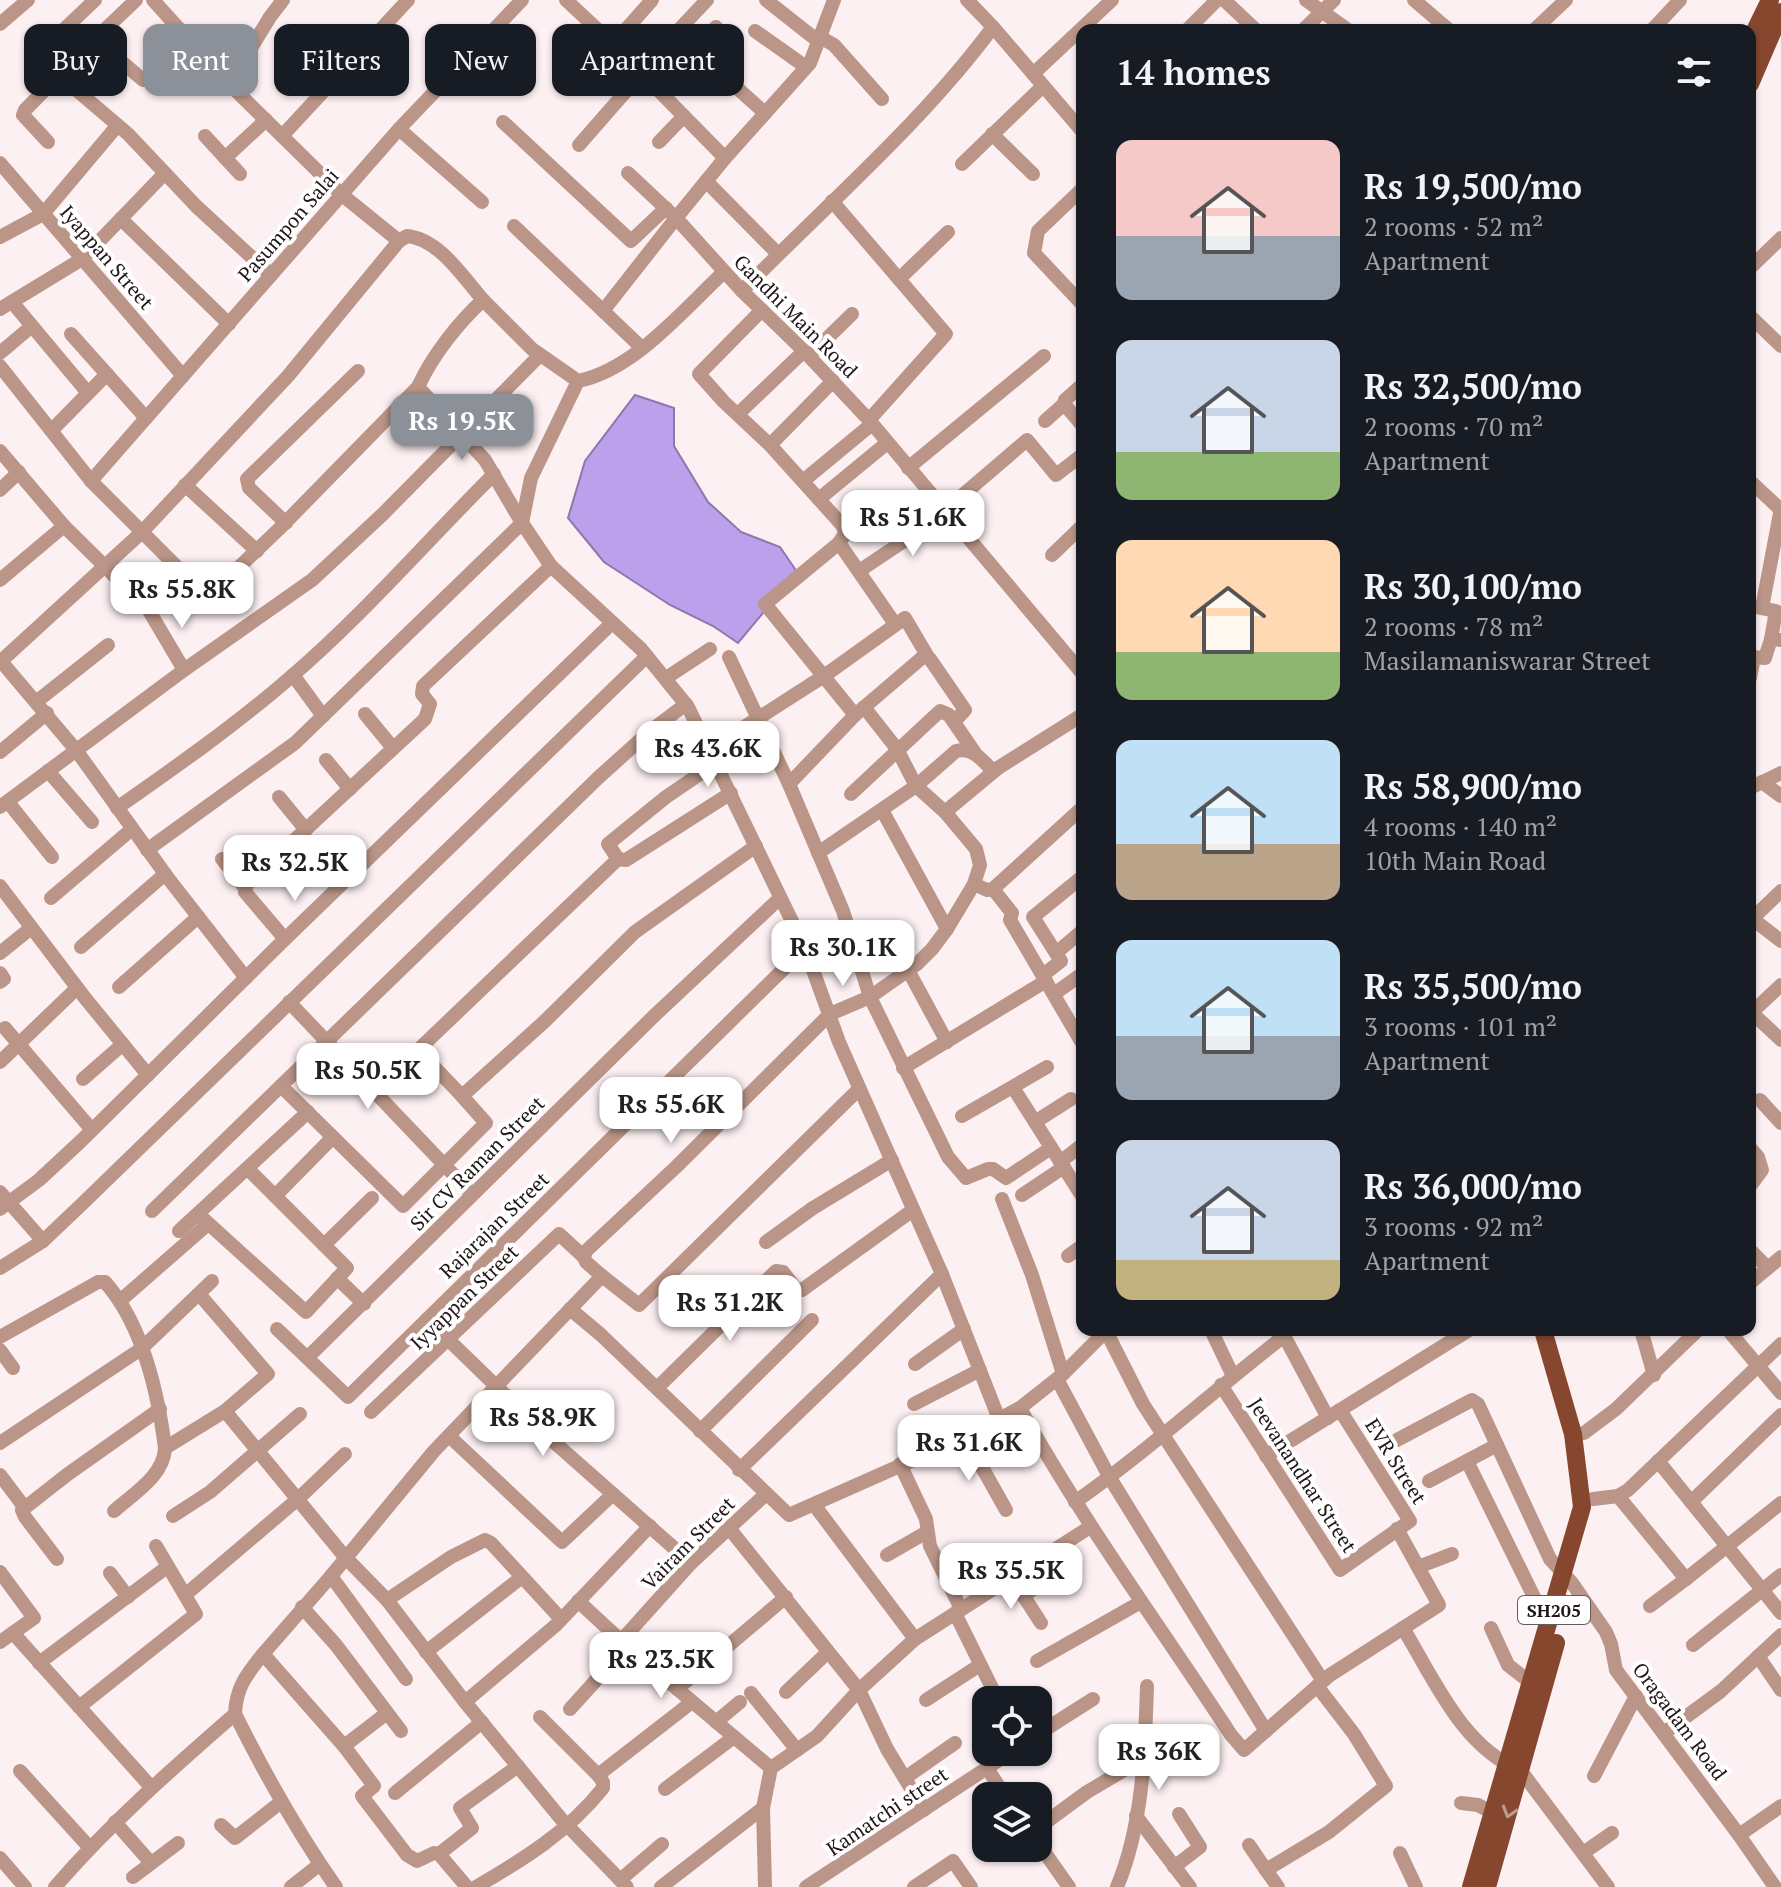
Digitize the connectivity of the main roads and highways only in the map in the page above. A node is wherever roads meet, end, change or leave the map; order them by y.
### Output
1 (1770, 0) edge
2 (1781, 12) edge
3 (1756, 29) edge
4 (1756, 70) edge
5 (1545, 1336) edge
6 (1555, 1336) edge
7 (1568, 1578) junction
8 (1514, 1768) junction
9 (1471, 1887) edge
10 (1487, 1887) edge

1 - 3 main road
2 - 4 main road
5 - 7 main road, SH205
6 - 7 main road, SH205
7 - 8 main road, SH205
7 - 8 main road, SH205
8 - 9 main road, SH205
8 -> 10 main road, SH205

